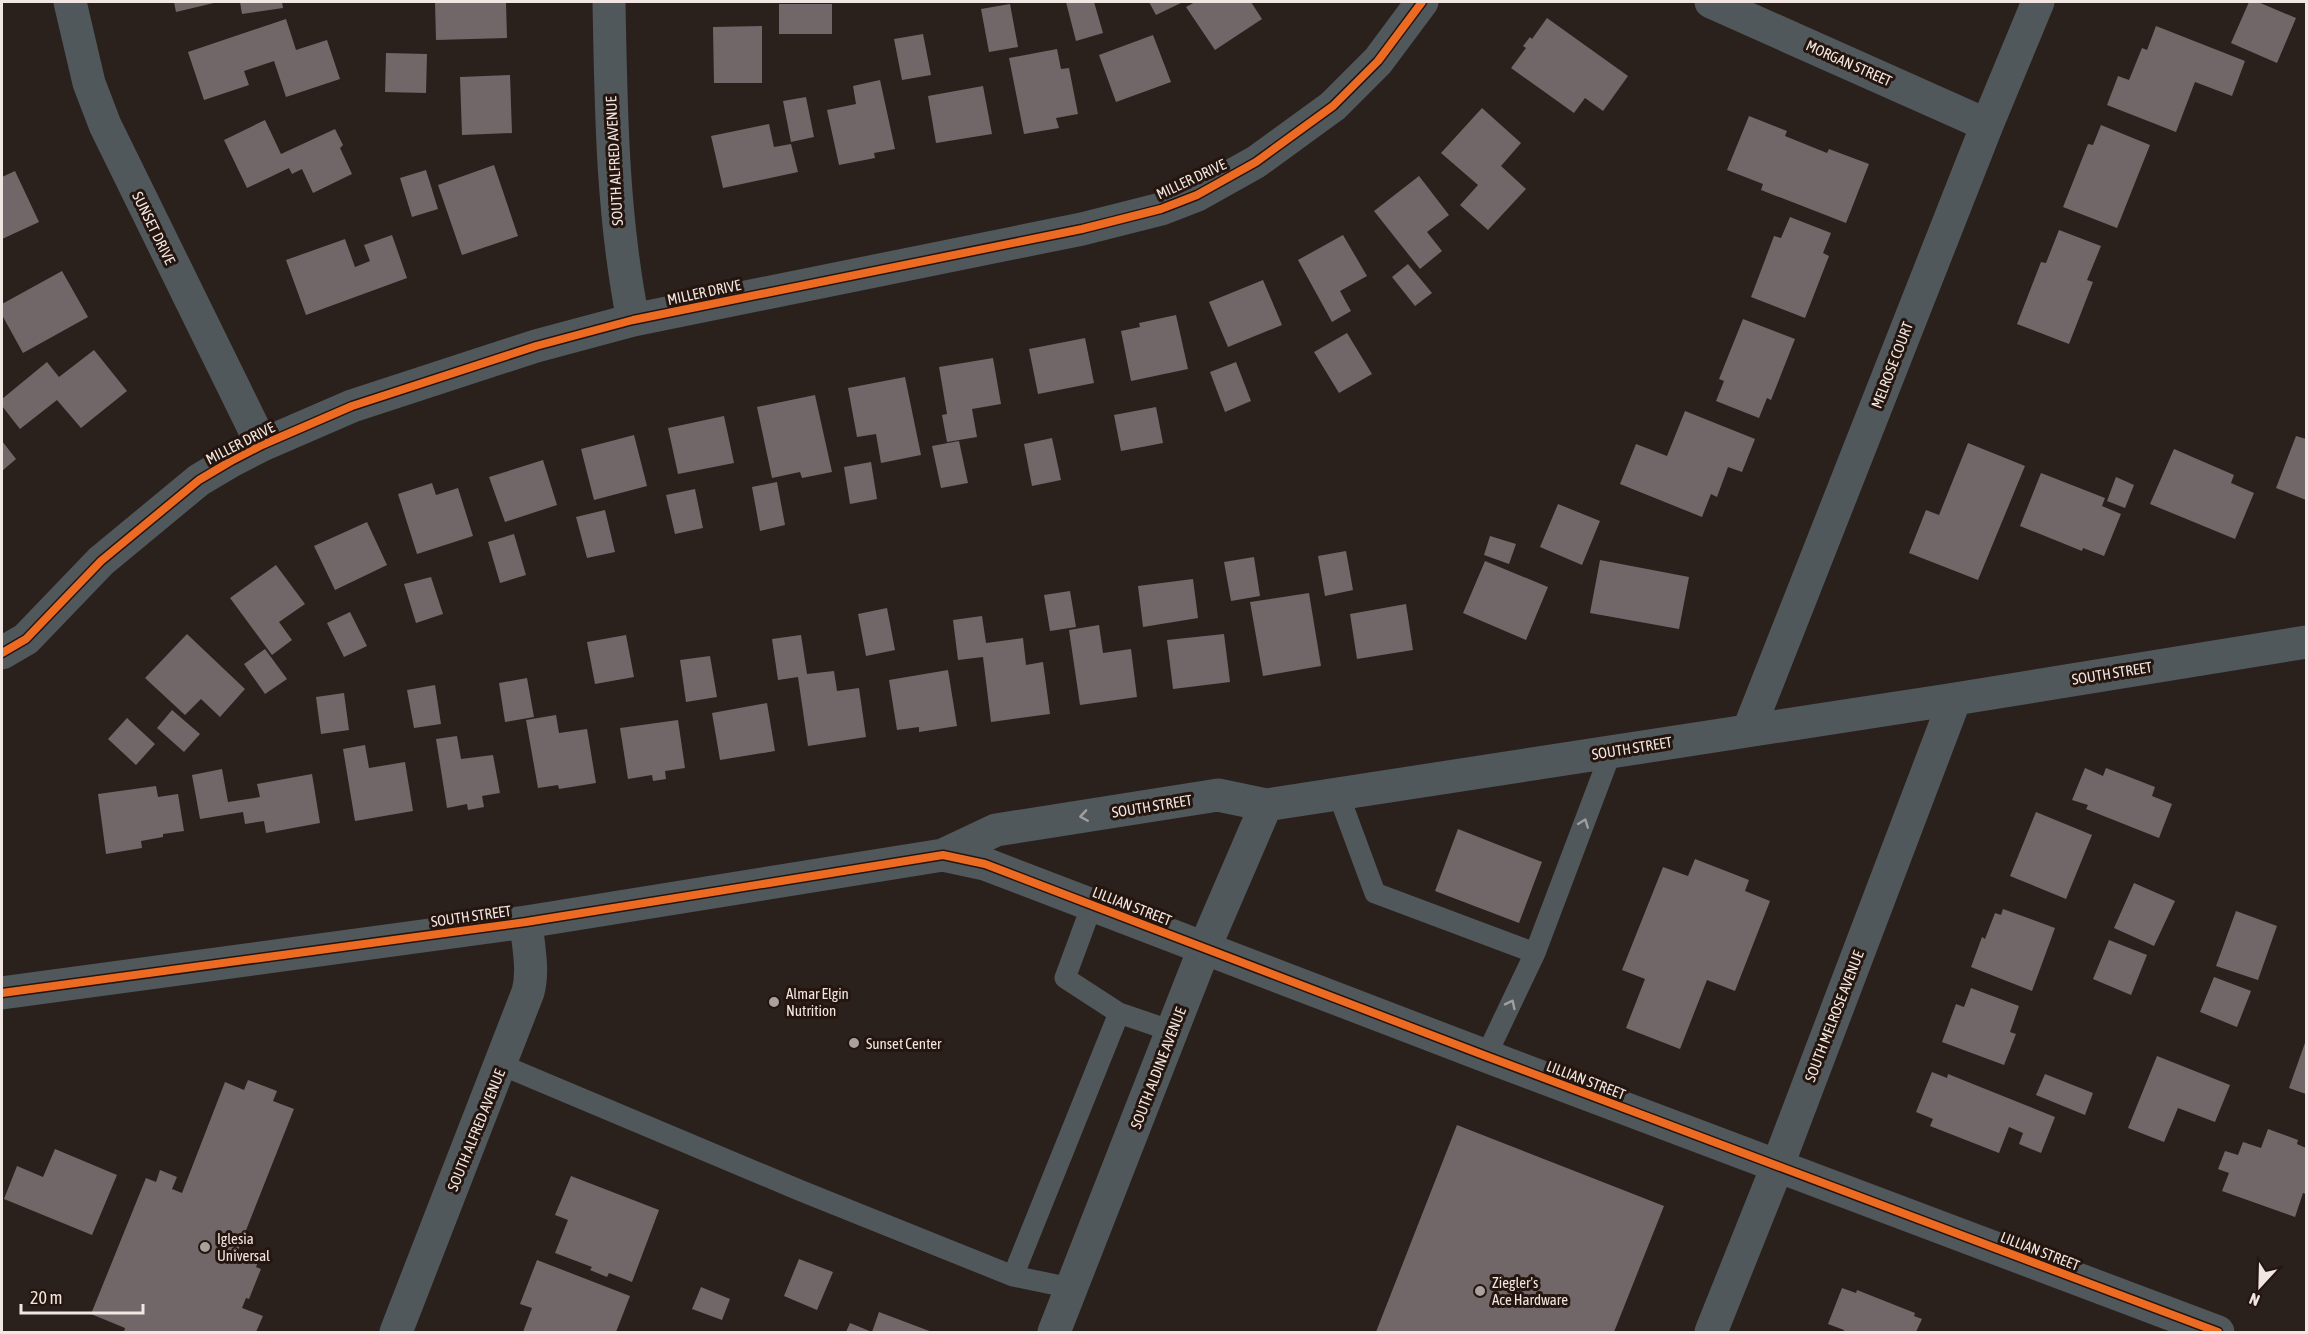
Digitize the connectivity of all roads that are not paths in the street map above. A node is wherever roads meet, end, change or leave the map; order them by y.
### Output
1 (70, 2) edge
2 (609, 2) edge
3 (1422, 2) edge
4 (1711, 2) edge
5 (2038, 2) edge
6 (1987, 125) junction
7 (633, 320) junction
8 (262, 445) junction
9 (2307, 642) edge
10 (2, 653) edge
11 (1955, 699) junction
12 (1749, 729) junction
13 (1611, 752) junction
14 (1338, 793) junction
15 (1266, 805) junction
16 (944, 855) junction
17 (1092, 905) junction
18 (526, 922) junction
19 (1204, 949) junction
20 (1535, 953) junction
21 (2, 993) edge
22 (1119, 1013) junction
23 (1172, 1031) junction
24 (1486, 1056) junction
25 (502, 1065) junction
26 (1777, 1167) junction
27 (1013, 1276) junction
28 (1071, 1288) junction
29 (396, 1332) edge
30 (1054, 1332) edge
31 (1711, 1332) edge
32 (2218, 1332) edge

1 - 8 street, SUNSET DRIVE
2 - 7 street, SOUTH ALFRED AVENUE
3 - 7 street, MILLER DRIVE
4 - 6 street, MORGAN STREET
5 - 6 street, MELROSE COURT
6 - 12 street, MELROSE COURT
7 - 8 street, MILLER DRIVE
8 - 10 street, MILLER DRIVE
9 - 11 street, SOUTH STREET
11 - 12 street, SOUTH STREET
11 - 26 street, SOUTH MELROSE AVENUE
12 - 13 street, SOUTH STREET
13 - 14 street, SOUTH STREET
20 -> 13 lane
14 - 15 street, SOUTH STREET
14 - 20 lane
15 -> 16 street, SOUTH STREET
15 - 19 street, SOUTH ALDINE AVENUE
16 - 17 street, LILLIAN STREET
16 - 18 street, SOUTH STREET
17 - 19 street, LILLIAN STREET
17 - 22 lane
18 - 21 street, SOUTH STREET
18 - 25 street, SOUTH ALFRED AVENUE
19 - 23 street, SOUTH ALDINE AVENUE
19 - 24 street, LILLIAN STREET
24 -> 20 lane
22 - 23 lane
22 - 27 lane
23 - 28 street, SOUTH ALDINE AVENUE
24 - 26 street, LILLIAN STREET
25 - 27 lane
25 - 29 street, SOUTH ALFRED AVENUE
26 - 31 street, SOUTH MELROSE AVENUE
26 - 32 street, LILLIAN STREET
27 - 28 lane
28 - 30 street, SOUTH ALDINE AVENUE

